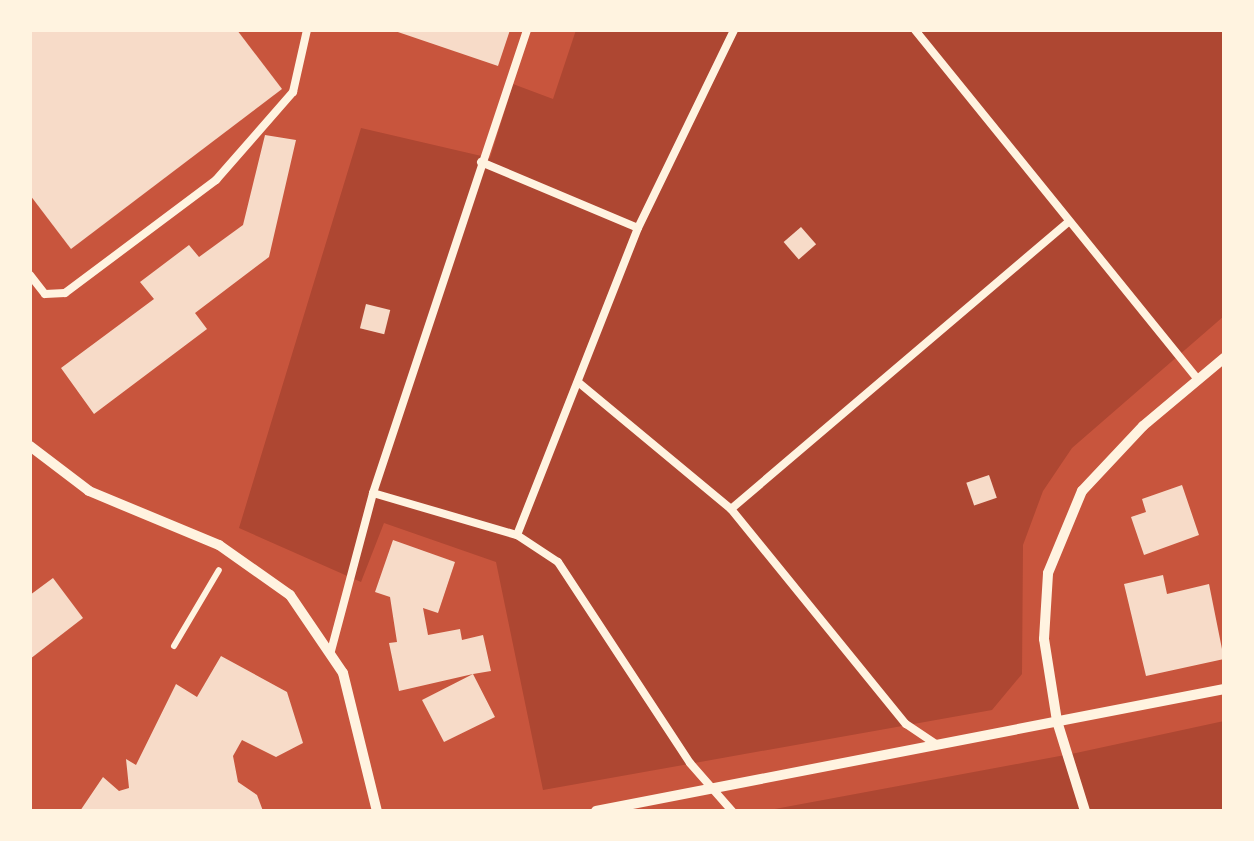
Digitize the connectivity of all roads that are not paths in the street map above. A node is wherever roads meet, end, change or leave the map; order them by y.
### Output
1 (307, 30) edge
2 (527, 30) edge
3 (734, 30) edge
4 (916, 30) edge
5 (481, 162) junction
6 (1067, 223) junction
7 (638, 228) junction
8 (30, 276) edge
9 (1224, 358) edge
10 (1198, 379) junction
11 (578, 382) junction
12 (30, 446) edge
13 (374, 493) junction
14 (731, 509) junction
15 (517, 535) junction
16 (331, 650) junction
17 (1224, 688) edge
18 (1057, 721) junction
19 (937, 745) junction
20 (714, 789) junction
21 (377, 811) edge
22 (596, 811) edge
23 (732, 811) edge
24 (1085, 811) edge

1 - 8 lane
2 - 5 lane
3 - 7 lane
4 - 6 lane
5 - 7 lane
5 - 13 lane
6 - 10 lane
6 - 14 lane
7 - 11 lane
9 - 10 street
10 - 18 street
11 - 14 lane
11 - 15 lane
12 - 16 street
13 - 15 lane
13 - 16 lane
14 - 19 lane
15 - 20 lane
16 - 21 street
17 - 18 street
18 - 19 street
18 - 24 street
19 - 20 street
20 - 22 street
20 - 23 lane

